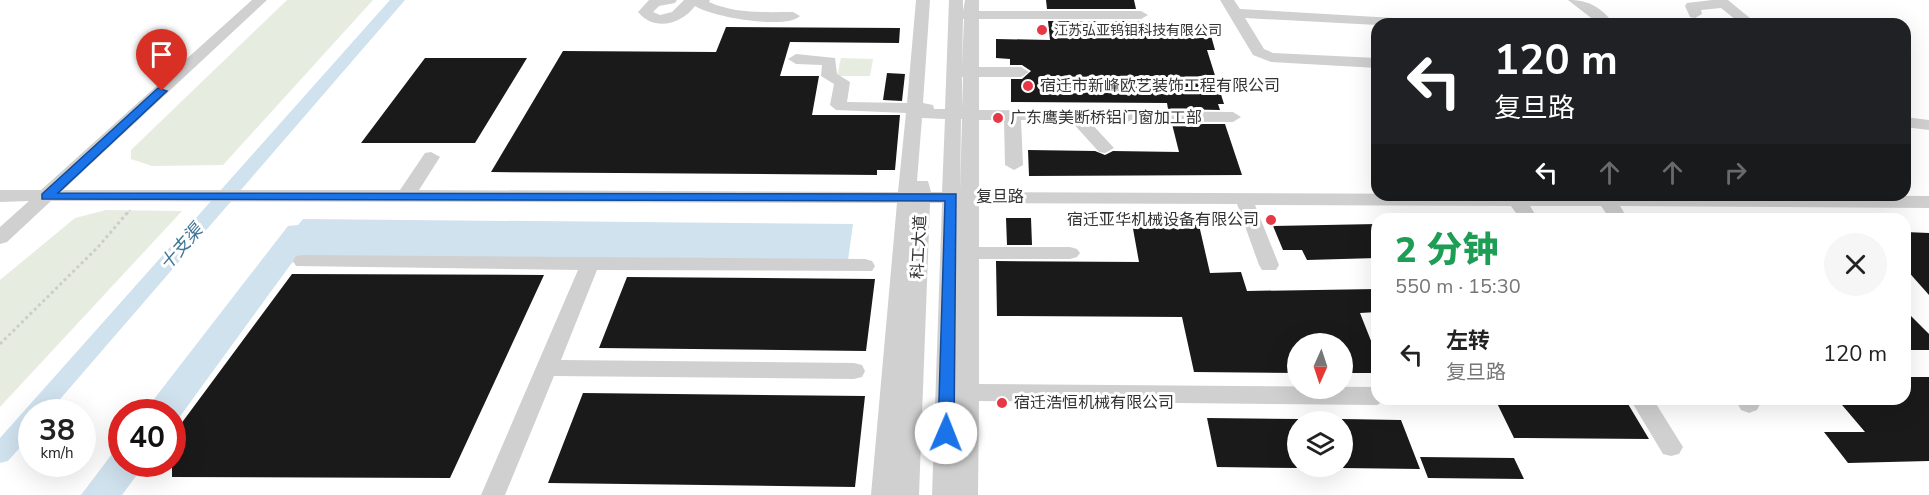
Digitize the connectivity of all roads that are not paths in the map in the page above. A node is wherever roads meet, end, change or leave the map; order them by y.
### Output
1 (260, 0) edge
2 (670, 0) edge
3 (923, 0) edge
4 (933, 0) edge
5 (1575, 0) edge
6 (1721, 2) edge
7 (695, 4) edge
8 (964, 7) edge
9 (1230, 7) edge
10 (1695, 14) dead end
11 (1141, 15) dead end
12 (793, 16) dead end
13 (1601, 18) edge
14 (1742, 18) edge
15 (1371, 19) edge
16 (796, 59) dead end
17 (1371, 63) edge
18 (963, 72) junction
19 (1022, 72) dead end
20 (922, 110) junction
21 (963, 111) junction
22 (1012, 115) junction
23 (1074, 115) junction
24 (1233, 117) dead end
25 (1911, 123) edge
26 (1929, 125) edge
27 (1105, 148) dead end
28 (431, 157) dead end
29 (1014, 165) dead end
30 (406, 195) junction
31 (0, 196) edge
32 (47, 197) junction
33 (914, 197) junction
34 (951, 197) junction
35 (971, 197) junction
36 (1245, 199) junction
37 (1371, 199) edge
38 (1692, 201) joint
39 (1929, 202) edge
40 (1703, 213) edge
41 (0, 238) edge
42 (950, 252) junction
43 (970, 253) junction
44 (1070, 253) dead end
45 (303, 261) dead end
46 (590, 264) junction
47 (1269, 265) dead end
48 (865, 266) dead end
49 (546, 368) junction
50 (854, 371) dead end
51 (957, 392) junction
52 (1371, 396) edge
53 (1645, 405) edge
54 (1671, 447) dead end
55 (493, 495) edge
56 (883, 495) edge
57 (907, 495) edge
58 (944, 495) edge
59 (966, 495) edge

1 - 32 street
2 - 7 street
3 - 20 street
4 - 20 street
5 - 13 street
6 - 10 street
6 - 14 street
7 - 12 street
8 - 11 street
8 - 18 street
9 - 15 street
9 - 17 street
16 - 20 street
18 - 19 street
18 - 21 street
20 - 21 street
20 - 33 street
21 - 22 street
21 - 34 street, 科工大道
21 - 35 street
22 - 23 street
22 - 29 street
23 - 24 street
23 - 27 street
25 - 26 street
28 - 30 street
30 - 32 street, 复旦路
30 - 33 street, 复旦路
31 - 32 street, 复旦路
32 - 41 street
33 - 34 street, 复旦路
33 - 56 street
33 - 57 street, 科工大道
34 - 35 street, 复旦路
34 - 42 street, 科工大道
35 - 36 street, 复旦路
35 - 43 street
36 - 37 street, 复旦路
36 - 47 street
38 - 39 street, 复旦路
38 - 40 street
42 - 43 street
42 - 51 street, 科工大道
43 - 44 street
43 - 51 street
45 - 46 street
46 - 48 street
46 - 49 street
49 - 50 street
49 - 55 street
51 - 52 street
51 - 58 street, 科工大道
51 - 59 street
53 - 54 street

